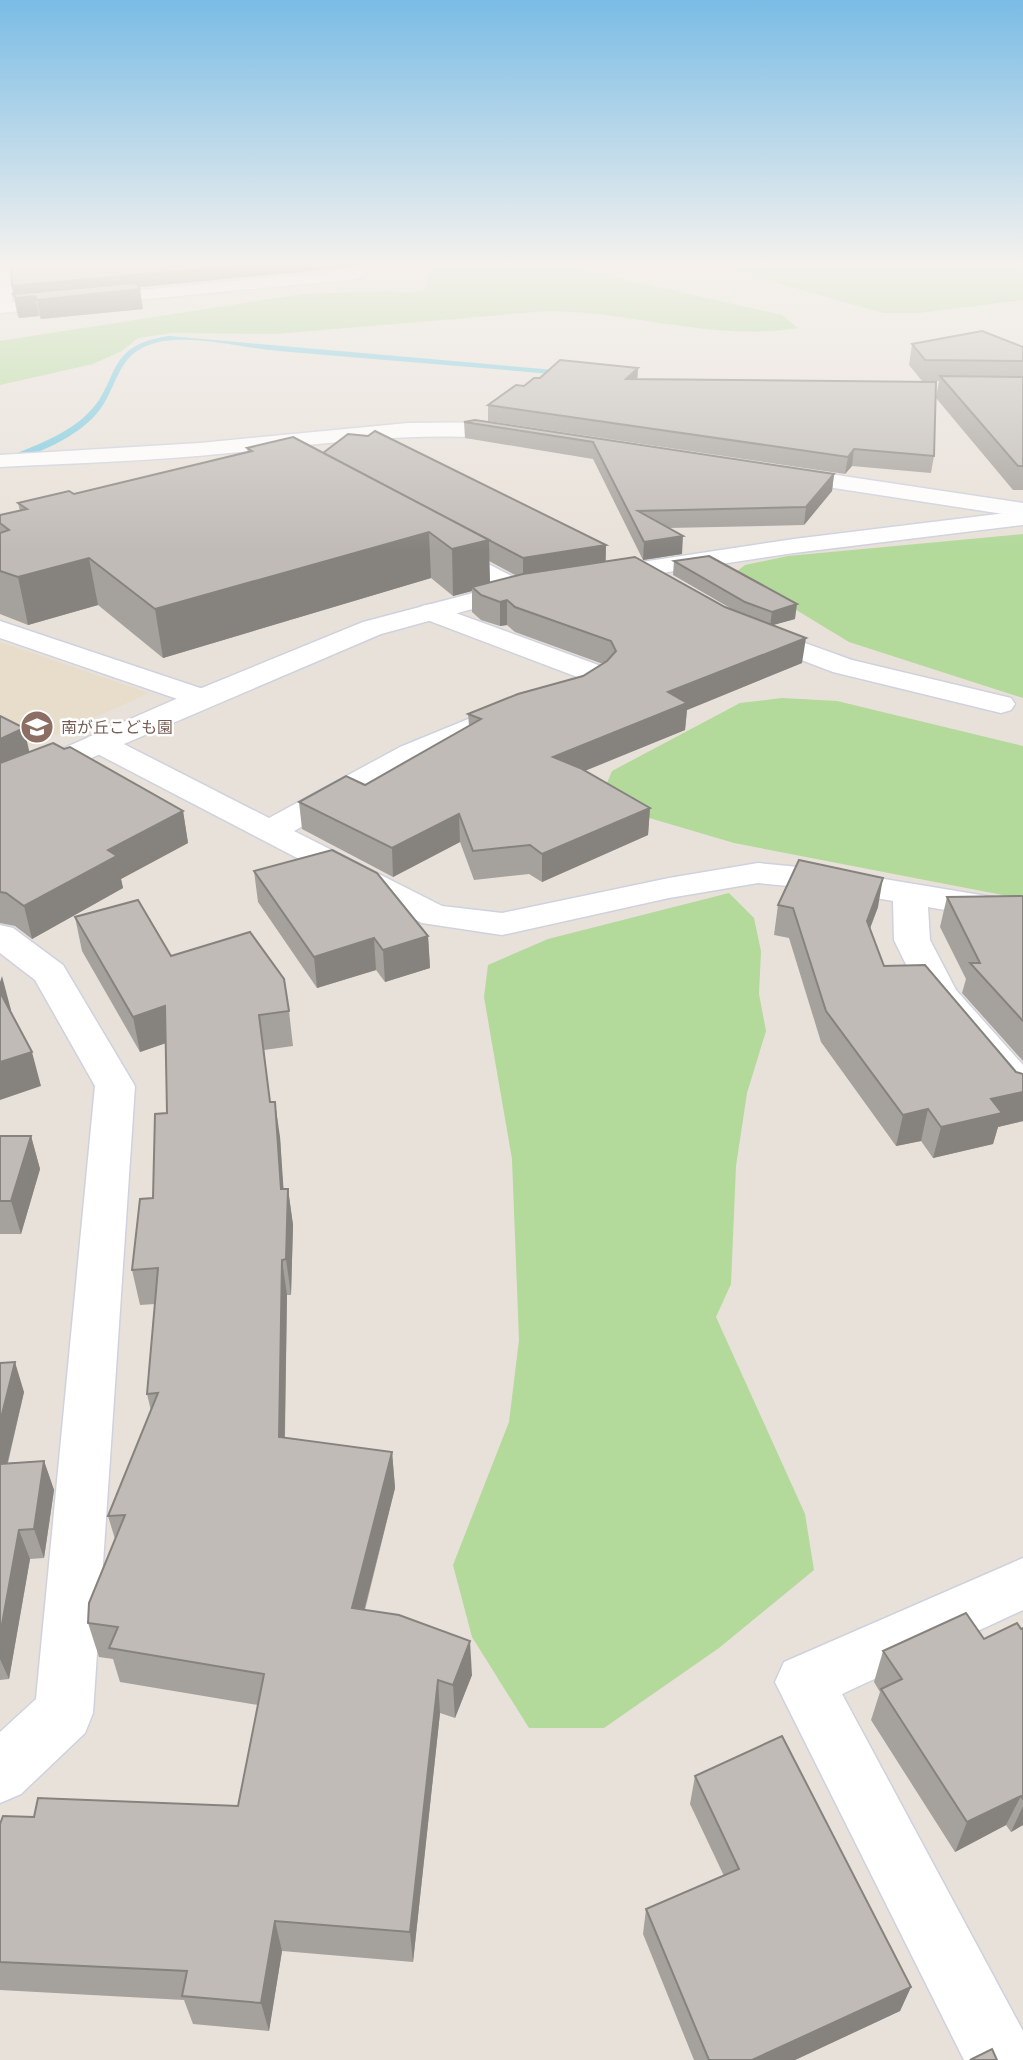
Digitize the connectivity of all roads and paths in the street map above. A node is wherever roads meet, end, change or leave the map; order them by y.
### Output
1 (543, 438) edge
2 (0, 461) edge
3 (762, 471) edge
4 (1023, 510) edge
5 (1023, 518) edge
6 (426, 538) edge
7 (640, 569) junction
8 (572, 580) edge
9 (545, 584) edge
10 (518, 589) junction
11 (675, 590) edge
12 (431, 612) junction
13 (733, 624) edge
14 (0, 629) edge
15 (202, 698) junction
16 (1000, 704) dead end
17 (99, 743) junction
18 (0, 789) edge
19 (270, 831) junction
20 (910, 894) junction
21 (1023, 913) edge
22 (0, 936) edge
23 (1023, 1091) edge
24 (1023, 1583) edge
25 (0, 1773) edge
26 (1001, 2060) edge

1 - 2 street
3 - 4 street
5 - 7 street
6 - 10 street
7 - 8 street
7 - 11 street
9 - 10 street
10 - 12 street
12 - 15 street
12 - 19 street
13 - 16 street
14 - 15 street
15 - 17 street
17 - 18 street
17 - 19 street
19 - 20 street
20 - 21 street
20 - 23 street
22 - 25 street
24 - 26 street

